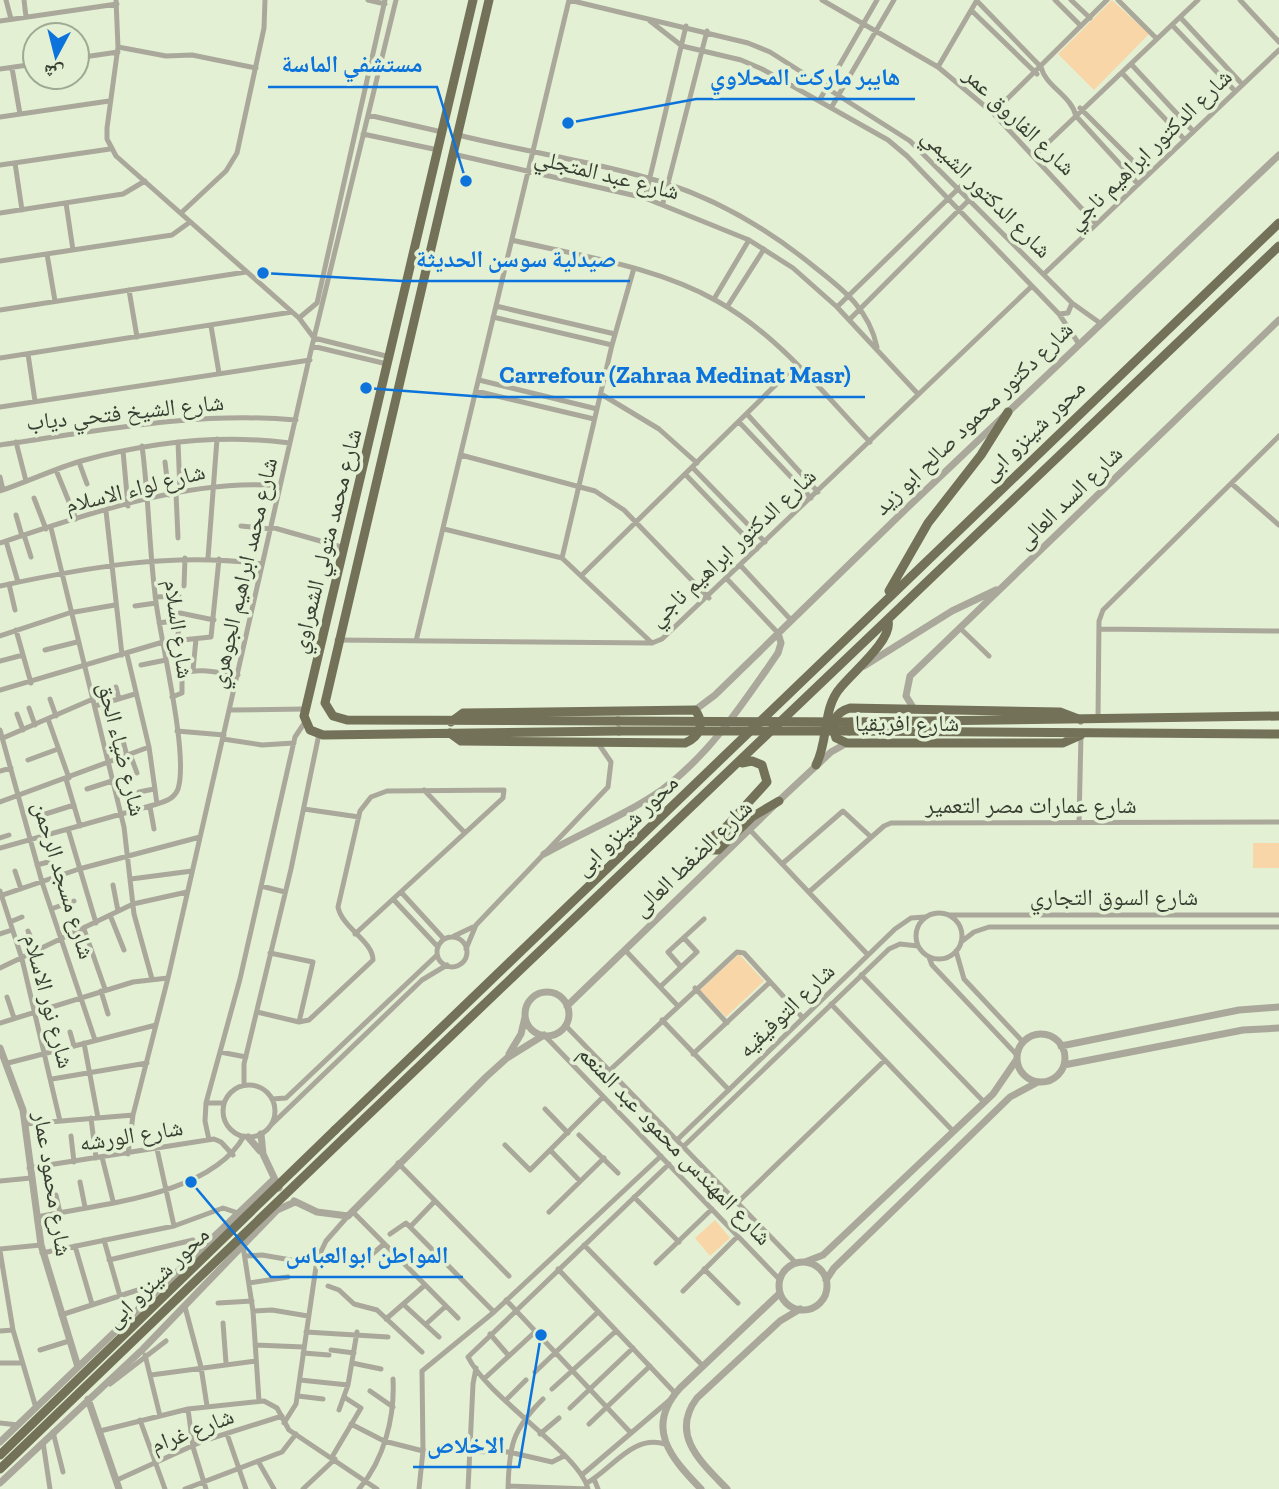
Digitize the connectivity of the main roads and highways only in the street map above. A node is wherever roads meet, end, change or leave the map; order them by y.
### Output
1 (473, 0) edge
2 (489, 0) edge
3 (424, 211) junction
4 (440, 214) junction
5 (1279, 223) edge
6 (418, 230) junction
7 (436, 233) junction
8 (1279, 246) edge
9 (1008, 412) road end
10 (886, 598) junction
11 (888, 621) junction
12 (1279, 716) edge
13 (1081, 720) junction
14 (451, 722) junction
15 (450, 733) junction
16 (1279, 734) edge
17 (1081, 735) junction
18 (740, 763) junction
19 (816, 765) road end
20 (779, 801) road end
21 (0, 1454) edge
22 (3, 1473) edge

1 - 3 main road, شارع محمد متولي الشعراوي
2 - 4 main road, شارع محمد متولي الشعراوي
3 - 4 main road
3 - 6 main road, شارع محمد متولي الشعراوي
4 - 7 main road, شارع محمد متولي الشعراوي
5 - 10 main road, محور شينزو ابى
6 - 7 main road
6 - 15 main road, شارع محمد متولي الشعراوي
7 - 14 main road, شارع محمد متولي الشعراوي
8 - 11 main road, محور شينزو ابى
9 - 10 main road
10 - 21 main road, محور شينزو ابى, bridge
11 - 18 main road, محور شينزو ابى
11 - 19 main road
12 - 13 main road, شارع افريقيا
13 - 14 main road, bridge
13 - 17 main road, شارع افريقيا
14 - 15 main road
15 - 17 main road, bridge
16 - 17 main road, شارع افريقيا
18 - 20 main road
18 - 22 main road, محور شينزو ابى, bridge

